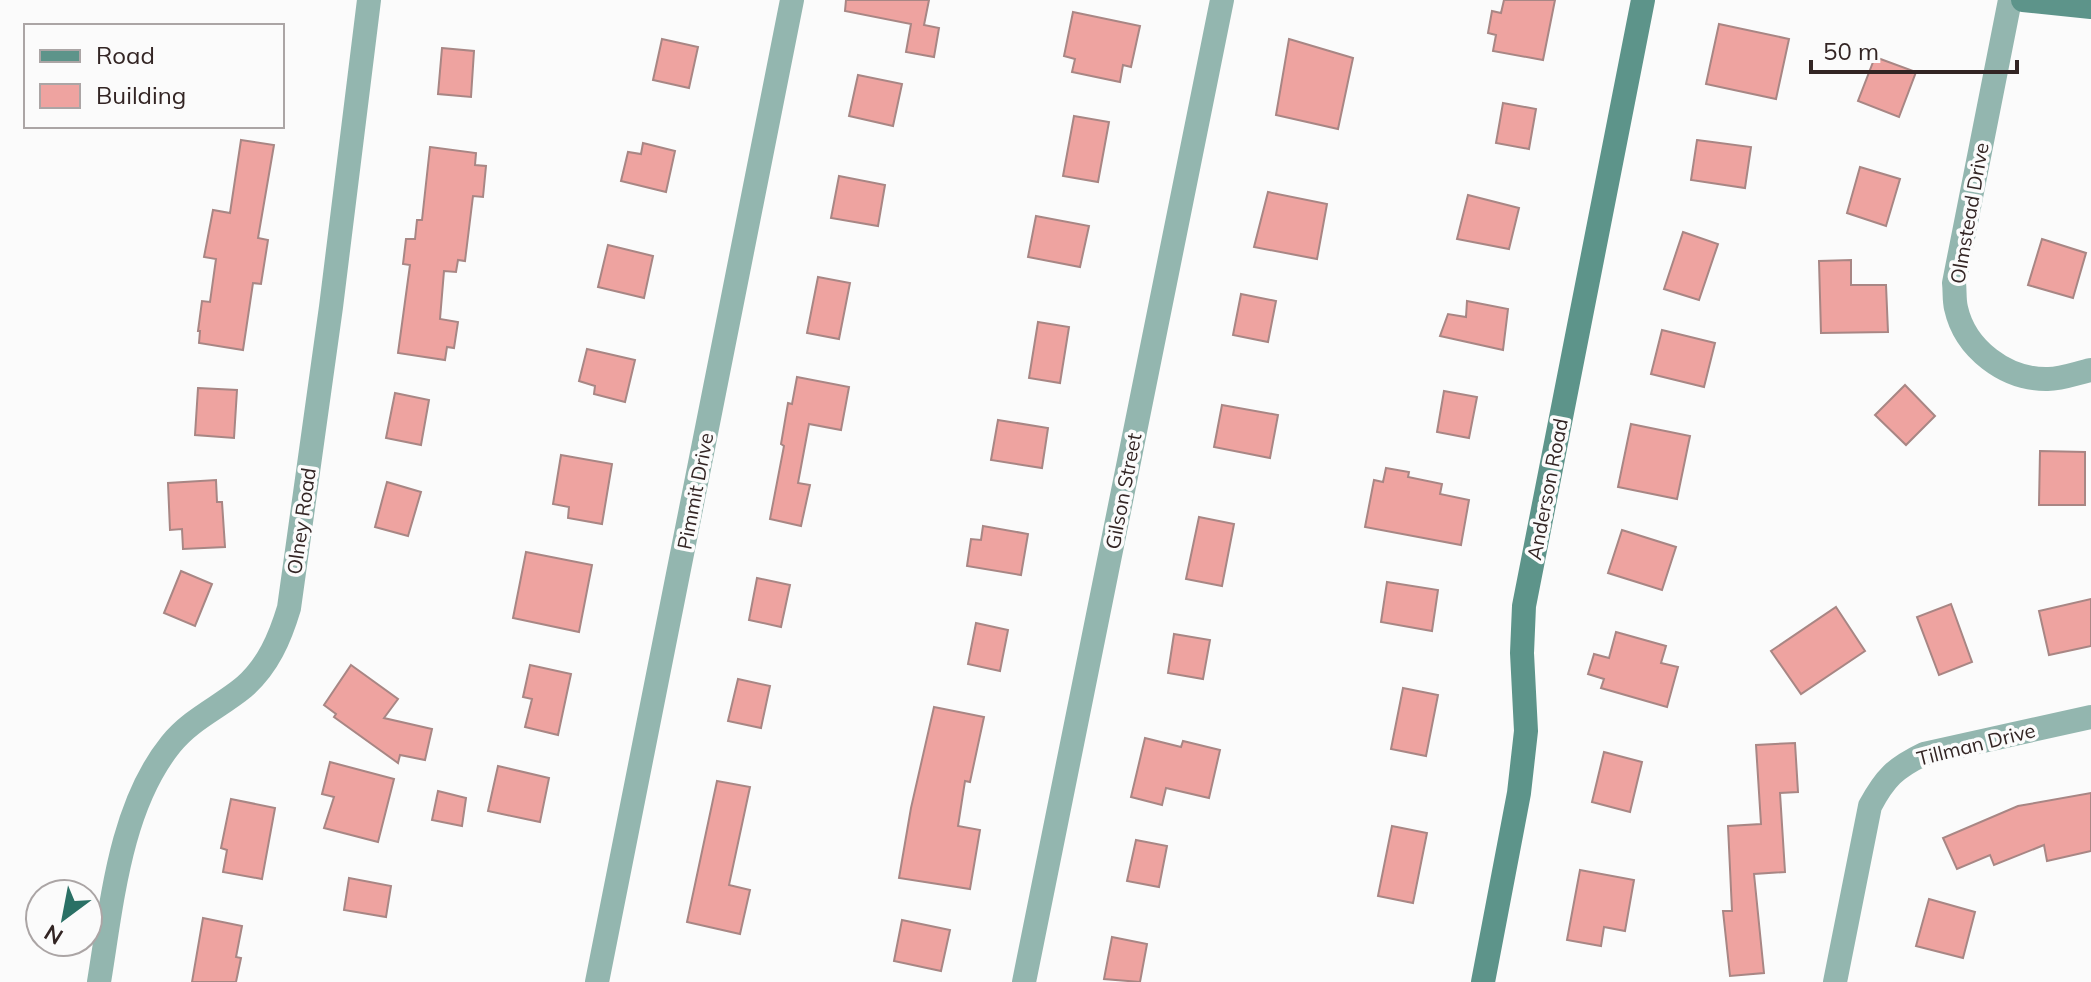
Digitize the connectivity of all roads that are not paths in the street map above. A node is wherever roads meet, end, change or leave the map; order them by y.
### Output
1 (369, 0) edge
2 (792, 0) edge
3 (1222, 0) edge
4 (1643, 0) edge
5 (2010, 0) edge
6 (2023, 0) edge
7 (2091, 7) edge
8 (2091, 370) edge
9 (2091, 717) edge
10 (99, 982) edge
11 (597, 982) edge
12 (1024, 982) edge
13 (1483, 982) edge
14 (1835, 982) edge

1 - 10 street, Olney Road
2 - 11 street, Pimmit Drive
3 - 12 street, Gilson Street
4 - 13 street, Anderson Road
5 - 8 street, Olmstead Drive
6 - 7 street
9 - 14 street, Tillman Drive

